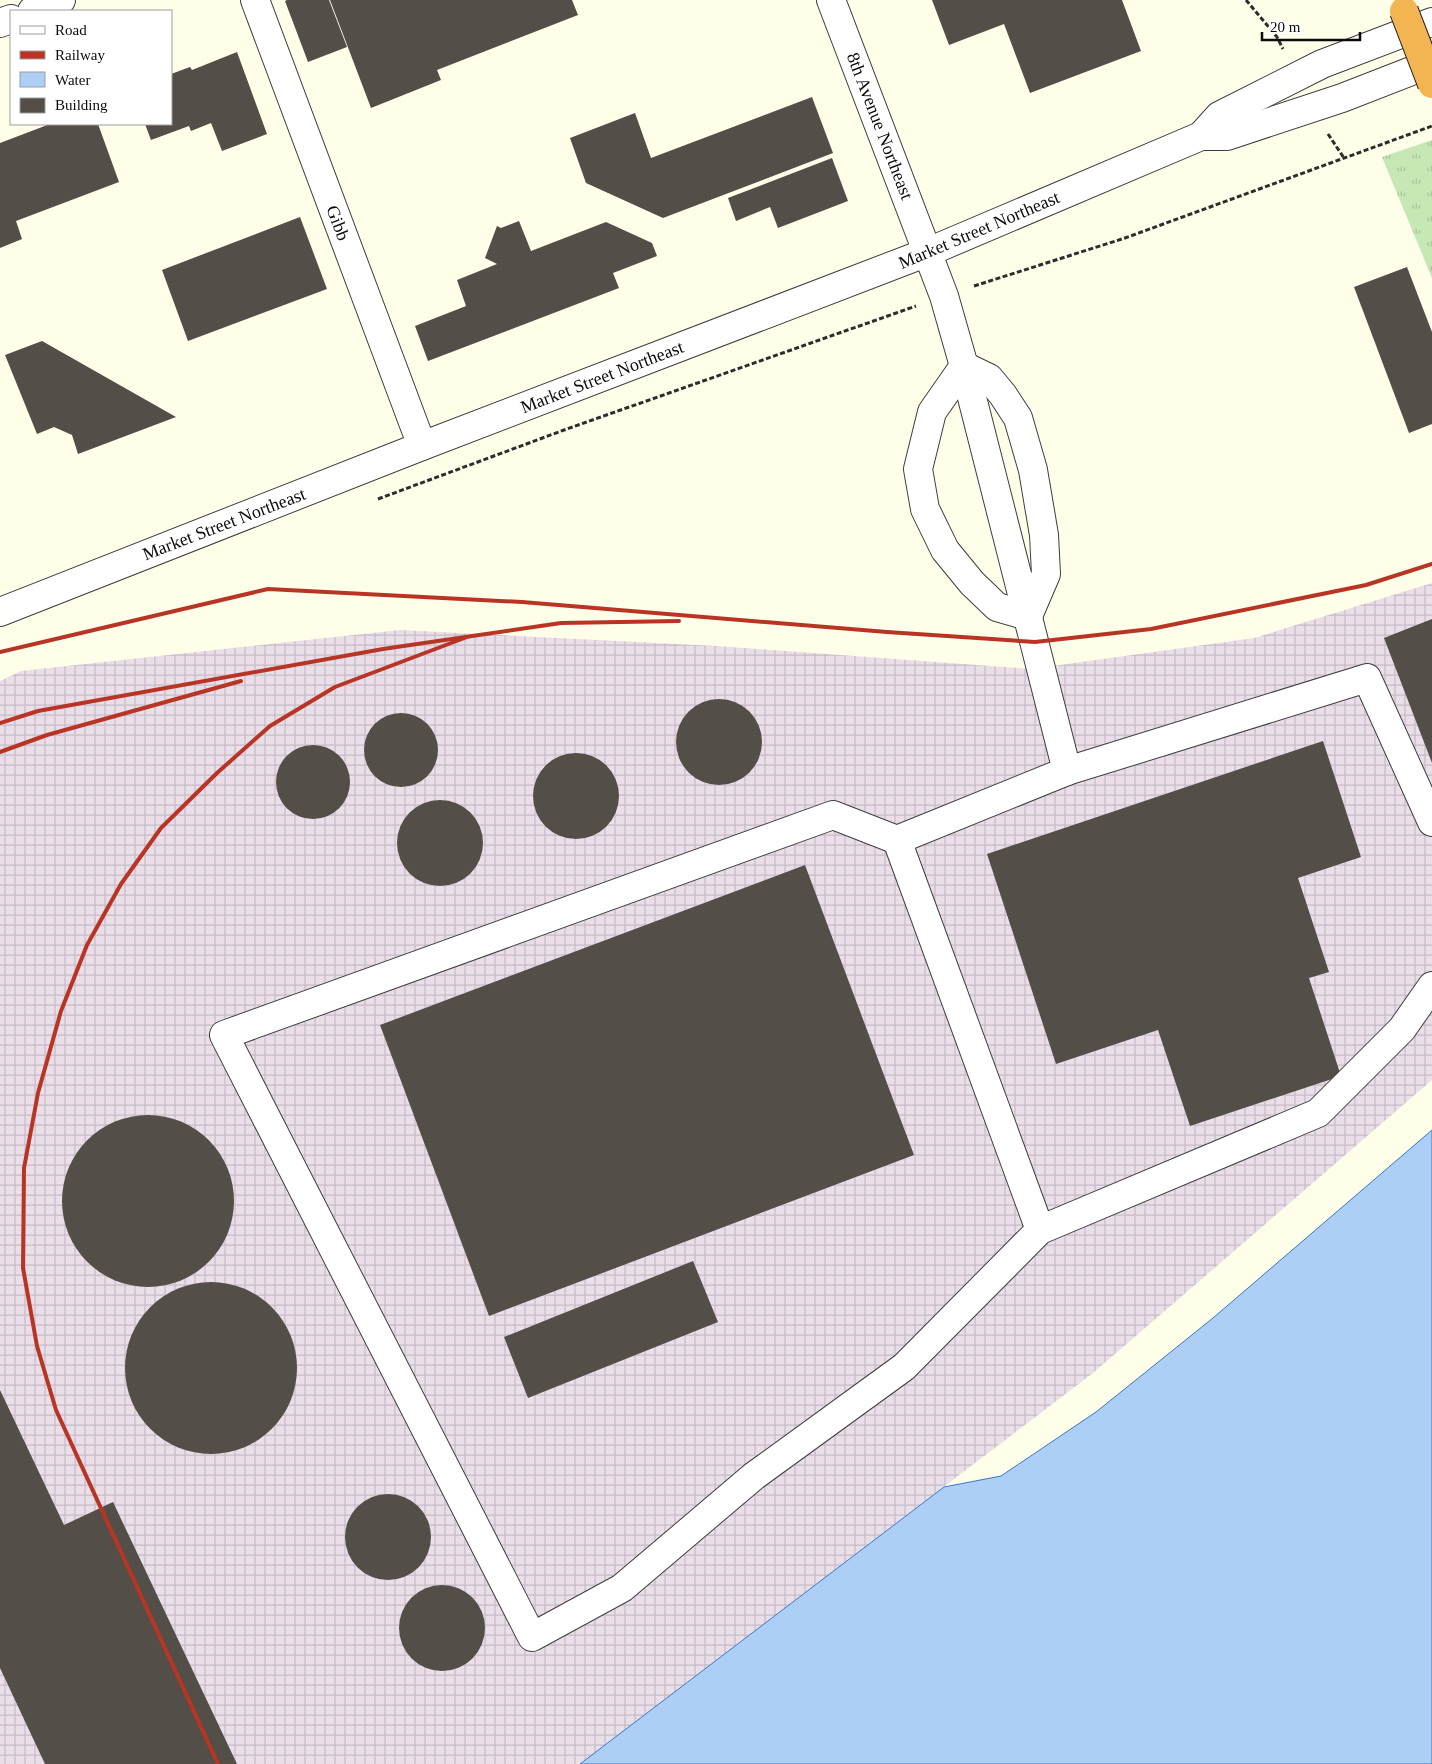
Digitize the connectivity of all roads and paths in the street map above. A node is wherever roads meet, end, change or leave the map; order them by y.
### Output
1 (61, 0) edge
2 (255, 0) edge
3 (831, 0) edge
4 (35, 10) edge
5 (1404, 11) dead end
6 (1432, 22) edge
7 (1432, 64) edge
8 (1432, 84) edge
9 (1432, 126) edge
10 (1201, 136) junction
11 (928, 252) junction
12 (944, 296) junction
13 (964, 366) junction
14 (422, 446) junction
15 (370, 502) dead end
16 (0, 612) edge
17 (1028, 616) junction
18 (1067, 771) junction
19 (1432, 822) edge
20 (897, 840) junction
21 (1432, 986) edge
22 (1040, 1230) junction

1 - 4 street
2 - 14 street, Gibb
3 - 11 street, 8th Avenue Northeast
5 - 8 highway, bridge
6 - 10 street, Market Street Northeast
7 - 10 street, Market Street Northeast
9 - 12 path
10 - 11 street, Market Street Northeast
11 - 12 street, 8th Avenue Northeast
11 - 14 street, Market Street Northeast
12 - 13 street, 8th Avenue Northeast
12 - 15 path
13 - 17 street, 8th Avenue Northeast
13 - 17 street
13 - 17 street
14 - 16 street, Market Street Northeast
17 - 18 street, 8th Avenue Northeast
18 - 19 street
18 - 20 street
20 - 22 street
20 - 22 street
21 - 22 street

